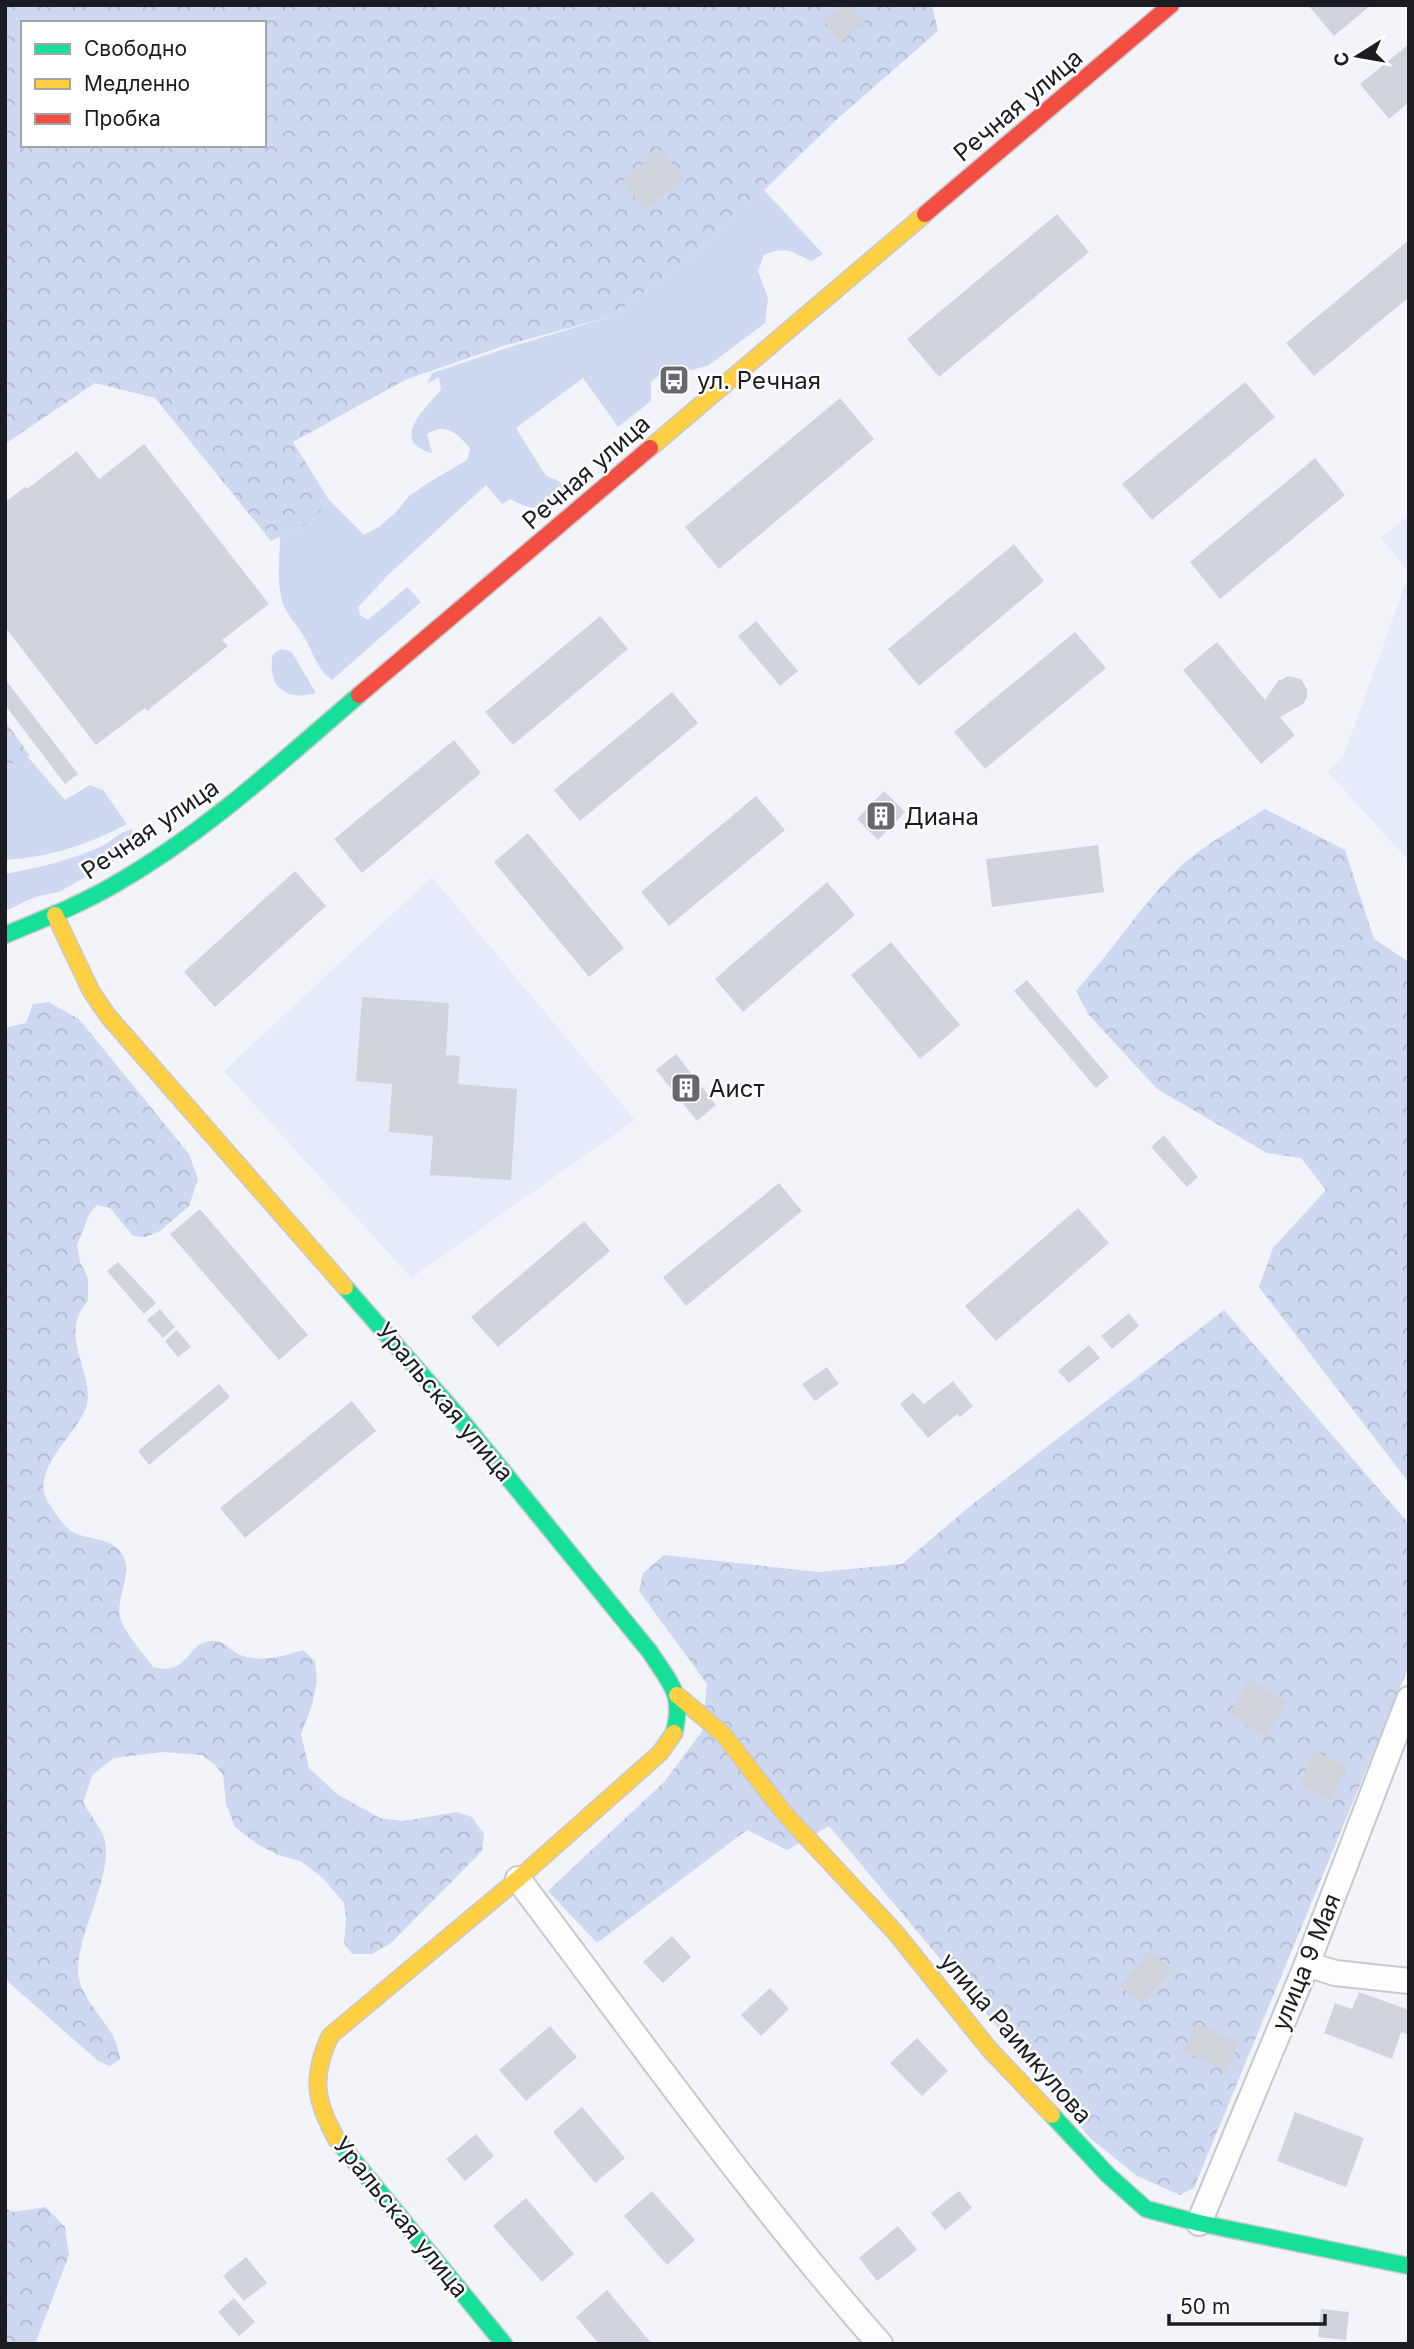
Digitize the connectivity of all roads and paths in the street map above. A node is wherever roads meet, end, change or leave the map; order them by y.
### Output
1 (1171, 5) edge
2 (55, 915) junction
3 (5, 936) edge
4 (677, 1695) junction
5 (1409, 1699) edge
6 (518, 1878) junction
7 (1307, 1964) junction
8 (1409, 1981) edge
9 (1199, 2223) junction
10 (1409, 2266) edge
11 (504, 2344) edge
12 (880, 2344) edge

1 - 2 street, Речная улица
2 - 3 street, Речная улица
2 - 4 street, Уральская улица
4 - 6 street, Уральская улица
4 - 9 street, улица Раимкулова
5 - 7 street, улица 9 Мая
6 - 11 street, Уральская улица
6 - 12 street
7 - 8 street
7 - 9 street, улица 9 Мая
9 - 10 street, улица Раимкулова

